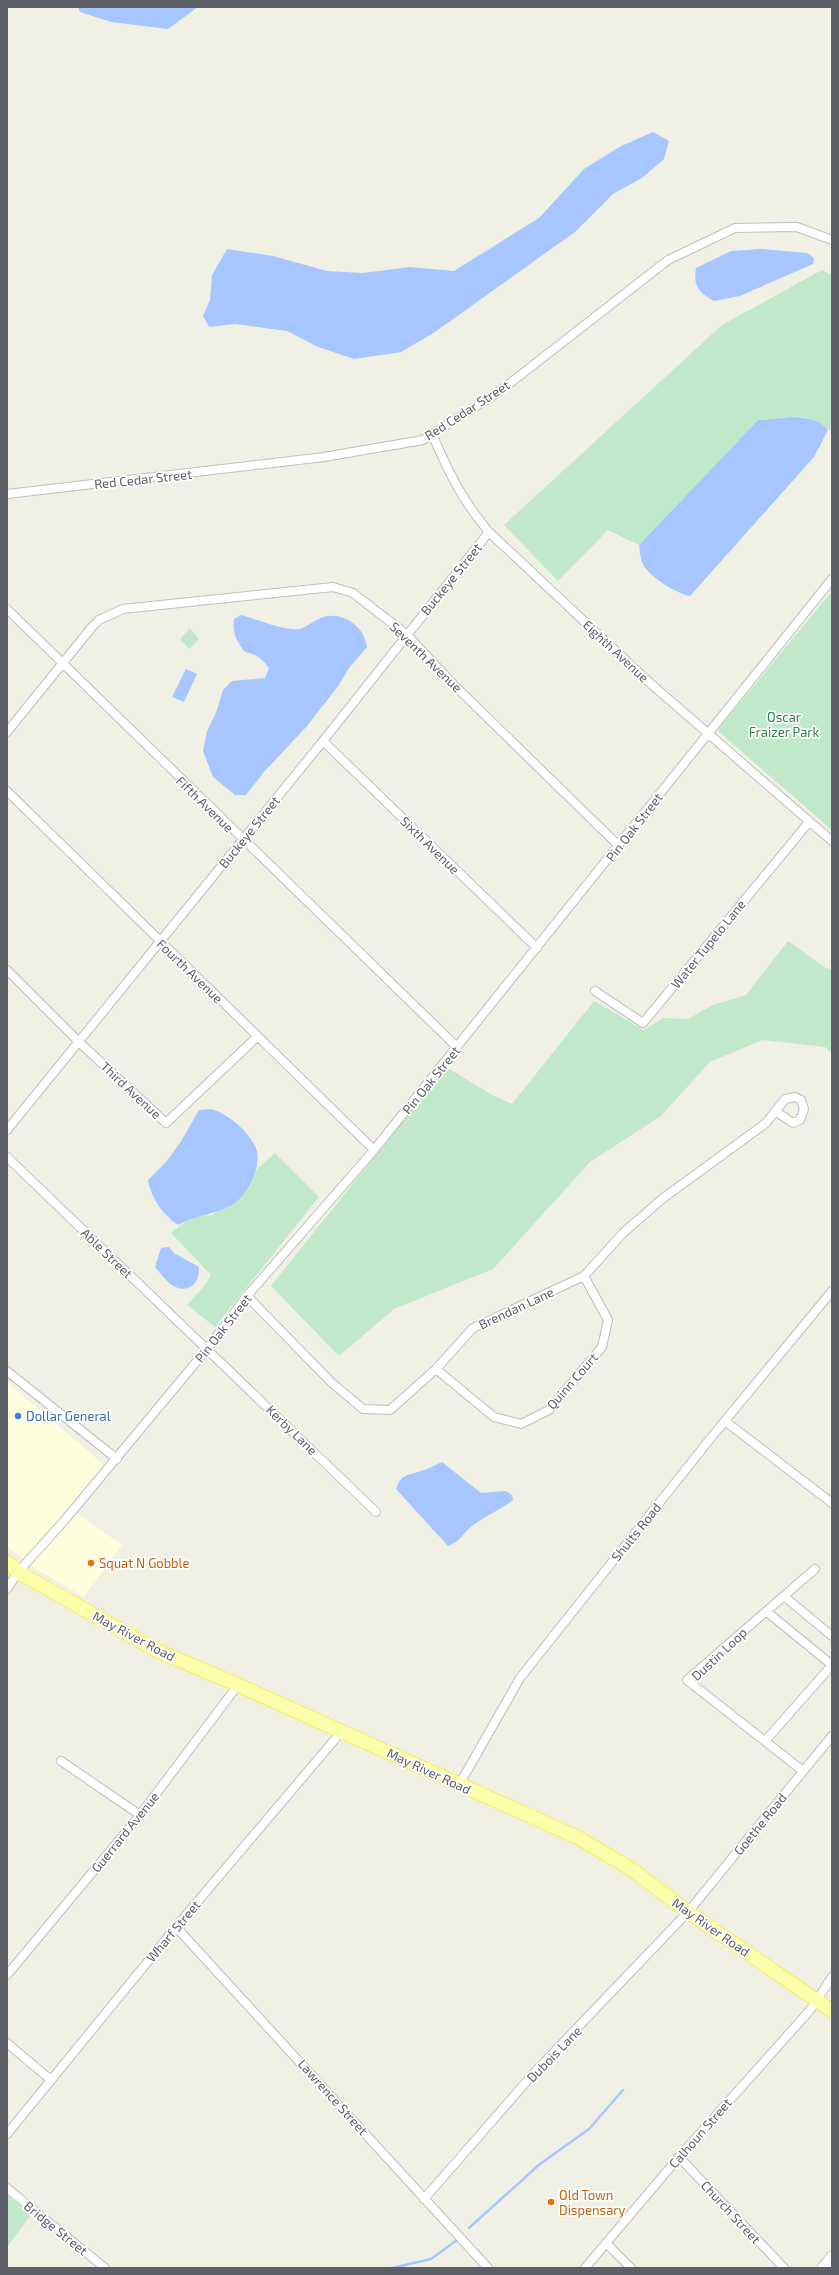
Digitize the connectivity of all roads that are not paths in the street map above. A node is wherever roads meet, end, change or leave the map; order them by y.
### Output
1 (832, 240) edge
2 (432, 434) junction
3 (7, 494) edge
4 (489, 532) junction
5 (832, 579) edge
6 (7, 609) edge
7 (406, 634) junction
8 (62, 664) junction
9 (7, 732) edge
10 (708, 732) junction
11 (323, 741) junction
12 (7, 791) edge
13 (809, 822) junction
14 (243, 840) junction
15 (832, 841) edge
16 (619, 846) junction
17 (160, 942) junction
18 (537, 948) junction
19 (7, 970) edge
20 (595, 991) dead end
21 (257, 1037) junction
22 (79, 1042) junction
23 (457, 1047) junction
24 (775, 1111) dead end
25 (7, 1130) edge
26 (374, 1150) junction
27 (7, 1157) edge
28 (584, 1276) junction
29 (832, 1291) edge
30 (248, 1296) junction
31 (207, 1349) junction
32 (436, 1369) junction
33 (7, 1371) edge
34 (725, 1421) junction
35 (117, 1459) junction
36 (832, 1503) edge
37 (376, 1512) dead end
38 (7, 1562) edge
39 (815, 1569) dead end
40 (18, 1572) junction
41 (7, 1589) edge
42 (785, 1597) junction
43 (767, 1612) junction
44 (832, 1636) edge
45 (832, 1665) edge
46 (238, 1685) junction
47 (342, 1732) junction
48 (832, 1736) edge
49 (766, 1740) junction
50 (61, 1761) dead end
51 (803, 1771) junction
52 (459, 1785) junction
53 (140, 1815) junction
54 (688, 1912) junction
55 (176, 1926) junction
56 (7, 1975) edge
57 (832, 1976) edge
58 (817, 2000) junction
59 (832, 2011) edge
60 (7, 2043) edge
61 (50, 2080) junction
62 (7, 2134) edge
63 (679, 2157) junction
64 (7, 2188) edge
65 (424, 2199) junction
66 (606, 2243) junction
67 (832, 2257) edge
68 (104, 2268) edge
69 (488, 2268) edge
70 (585, 2268) edge
71 (631, 2268) edge
72 (784, 2268) edge
73 (823, 2268) edge

1 - 2 street, Red Cedar Street
2 - 3 street, Red Cedar Street
2 - 4 street, Eighth Avenue
4 - 7 street, Buckeye Street
4 - 10 street, Eighth Avenue
5 - 10 street, Pin Oak Street
6 - 8 street, Fifth Avenue
7 - 8 street, Seventh Avenue
7 - 11 street, Buckeye Street
7 - 16 street, Seventh Avenue
8 - 9 street, Seventh Avenue
8 - 14 street, Fifth Avenue
10 - 13 street, Eighth Avenue
10 - 16 street, Pin Oak Street
11 - 14 street, Buckeye Street
11 - 18 street, Sixth Avenue
12 - 17 street, Fourth Avenue
13 - 15 street, Eighth Avenue
13 - 20 street, Water Tupelo Lane
14 - 17 street, Buckeye Street
14 - 23 street, Fifth Avenue
16 - 18 street, Pin Oak Street
17 - 21 street, Fourth Avenue
17 - 22 street, Buckeye Street
18 - 23 street, Pin Oak Street
19 - 22 street, Third Avenue
21 - 22 street, Third Avenue
21 - 26 street, Fourth Avenue
22 - 25 street, Buckeye Street
23 - 26 street, Pin Oak Street
24 - 28 street, Brendan Lane
26 - 30 street, Pin Oak Street
27 - 31 street, Able Street
28 - 32 street, Brendan Lane
28 - 32 street, Quinn Court
29 - 34 street, Shults Road
30 - 31 street, Pin Oak Street
30 - 32 street, Brendan Lane
31 - 35 street, Pin Oak Street
31 - 37 street, Kerby Lane
33 - 35 street
34 - 36 street
34 - 52 street, Shults Road
35 - 40 street, Pin Oak Street
38 - 40 main road, May River Road
39 - 42 street, Dustin Loop
40 - 41 street, Pin Oak Street
40 - 46 main road, May River Road
42 - 43 street, Dustin Loop
42 - 44 street
43 - 45 street
43 - 49 street, Dustin Loop
45 - 49 street
46 - 47 main road, May River Road
46 - 53 street, Guerrard Avenue
47 - 52 main road, May River Road
47 - 55 street, Wharf Street
48 - 51 street, Goethe Road
49 - 51 street, Dustin Loop
50 - 53 street
51 - 54 street, Goethe Road
52 - 54 main road, May River Road
53 - 56 street, Guerrard Avenue
54 - 58 main road, May River Road
54 - 65 street, Dubois Lane
55 - 61 street, Wharf Street
55 - 65 street, Lawrence Street
57 - 58 street, Calhoun Street
58 - 59 main road, May River Road
58 - 63 street, Calhoun Street
60 - 61 street
61 - 62 street, Wharf Street
63 - 66 street, Calhoun Street
63 - 72 street, Church Street
64 - 68 street, Bridge Street
65 - 69 street, Lawrence Street
66 - 70 street, Calhoun Street
66 - 71 street
67 - 73 street

